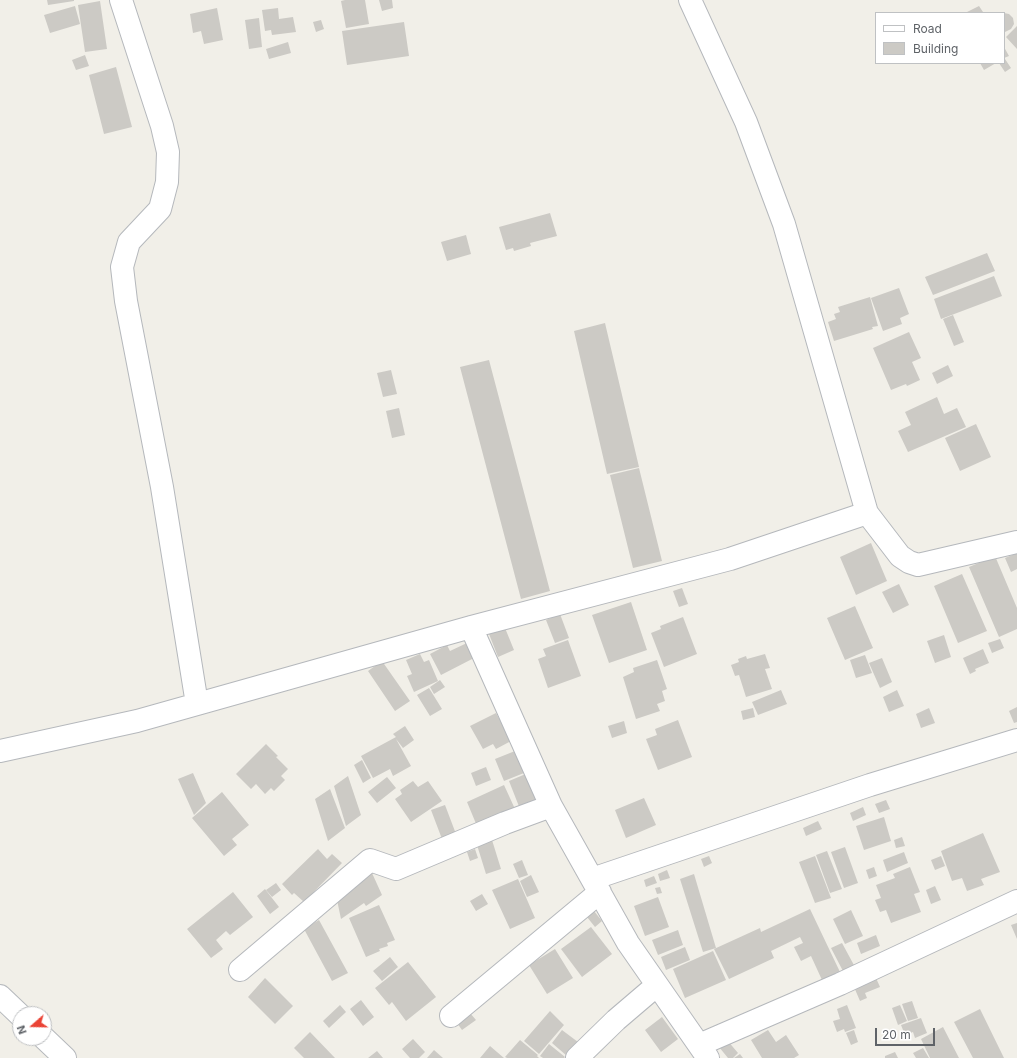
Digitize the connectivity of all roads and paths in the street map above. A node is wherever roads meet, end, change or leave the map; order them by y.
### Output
1 (121, 0) edge
2 (690, 0) edge
3 (867, 513) junction
4 (1017, 542) edge
5 (471, 627) junction
6 (197, 704) junction
7 (1017, 740) edge
8 (0, 751) edge
9 (551, 806) junction
10 (596, 886) junction
11 (1017, 901) edge
12 (240, 970) dead end
13 (657, 985) junction
14 (0, 996) edge
15 (12, 1007) edge
16 (452, 1016) dead end
17 (52, 1046) edge
18 (703, 1052) edge
19 (65, 1058) edge
20 (577, 1058) edge

1 - 6 street
2 - 3 street
3 - 4 street
3 - 5 street
5 - 6 street
5 - 9 street
6 - 8 street
7 - 10 street
9 - 10 street
9 - 12 street
10 - 13 street
10 - 16 street
11 - 18 street
13 - 18 street
13 - 20 street
14 - 15 street
17 - 19 street

